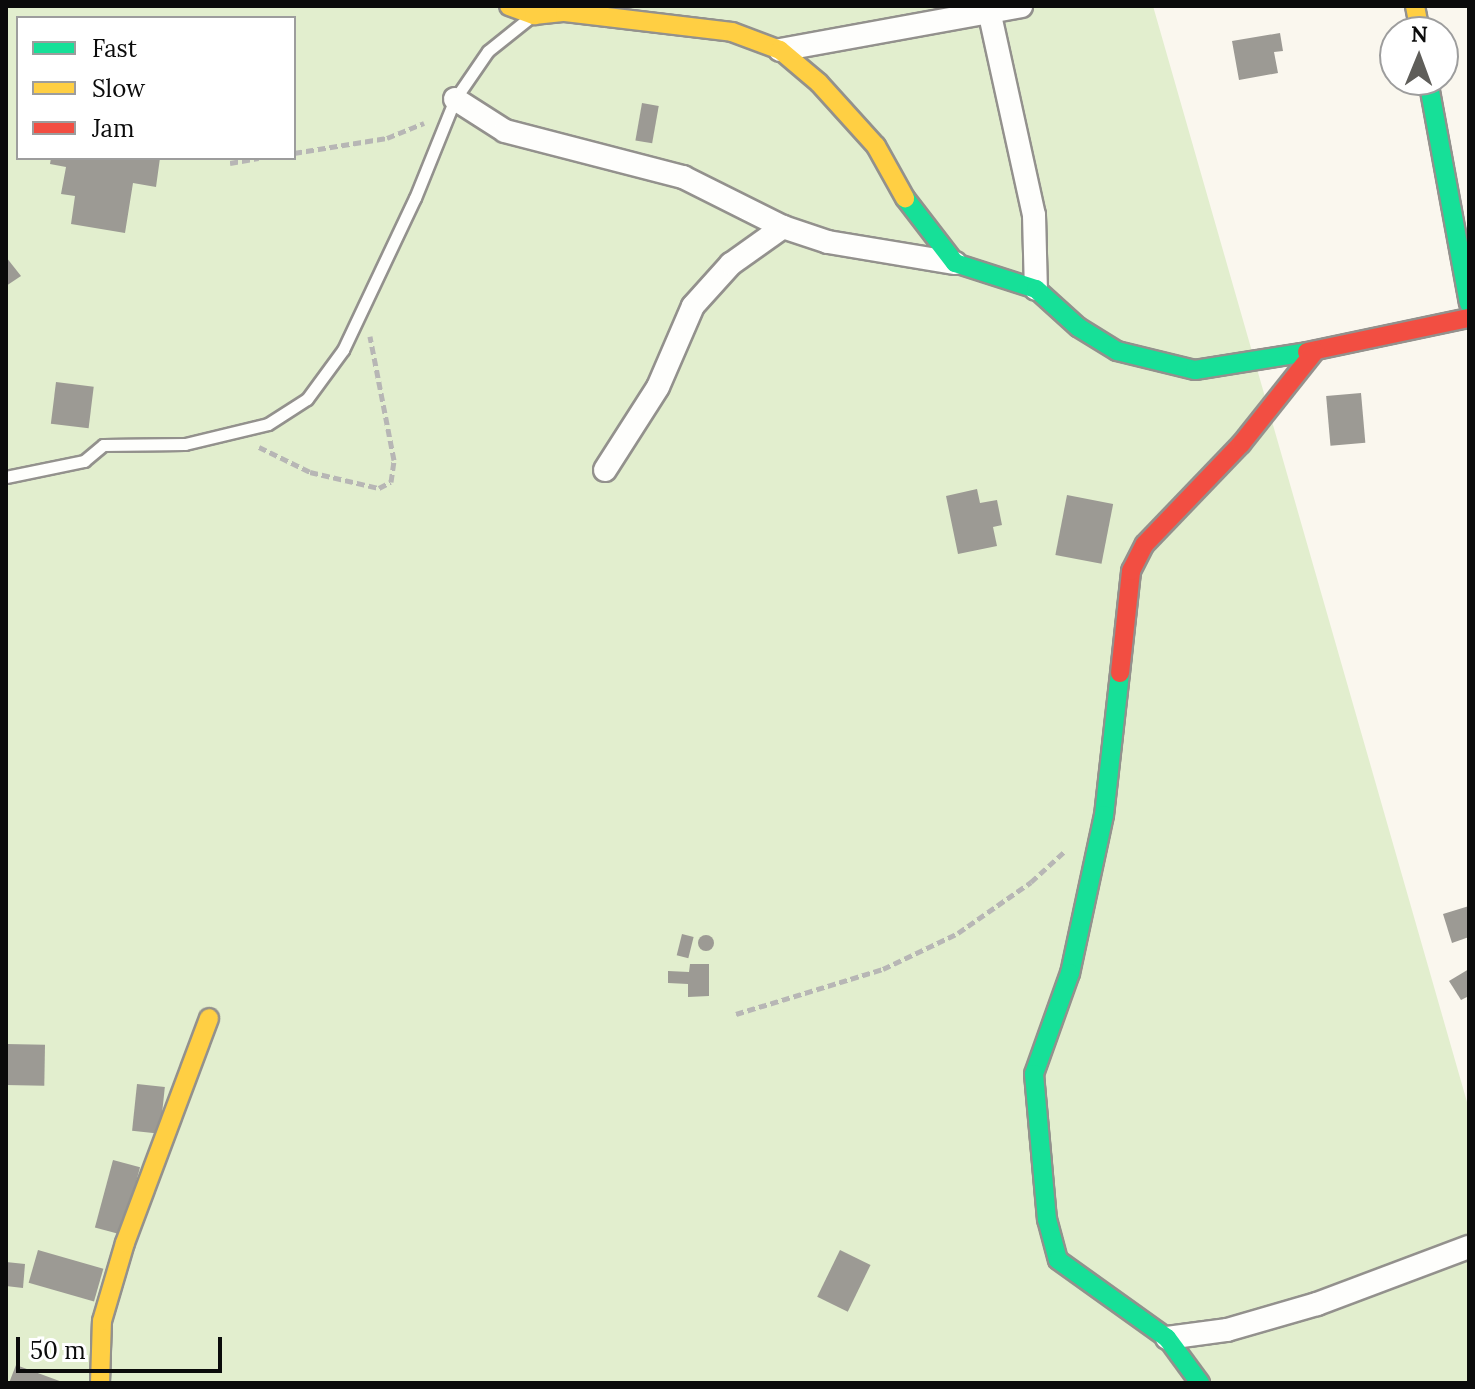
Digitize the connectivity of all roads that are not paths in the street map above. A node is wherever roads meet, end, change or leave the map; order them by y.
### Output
1 (509, 6) edge
2 (1021, 6) edge
3 (988, 10) edge
4 (534, 15) junction
5 (780, 50) junction
6 (1431, 96) edge
7 (452, 107) junction
8 (783, 227) junction
9 (955, 263) junction
10 (1036, 289) junction
11 (1469, 303) edge
12 (1469, 318) edge
13 (1315, 351) junction
14 (605, 470) dead end
15 (6, 477) edge
16 (209, 1018) dead end
17 (1469, 1247) edge
18 (1167, 1338) junction
19 (100, 1383) edge
20 (1200, 1383) edge

1 - 4 street
2 - 3 street
3 - 5 street
3 - 10 street
4 - 5 street
4 - 7 lane
5 - 9 street
6 - 11 street
7 - 8 street
7 - 15 lane
8 - 9 street
8 - 14 street
9 - 10 street
10 - 13 street
12 - 13 street
13 - 18 street
16 - 19 street
17 - 18 street
18 - 20 street

